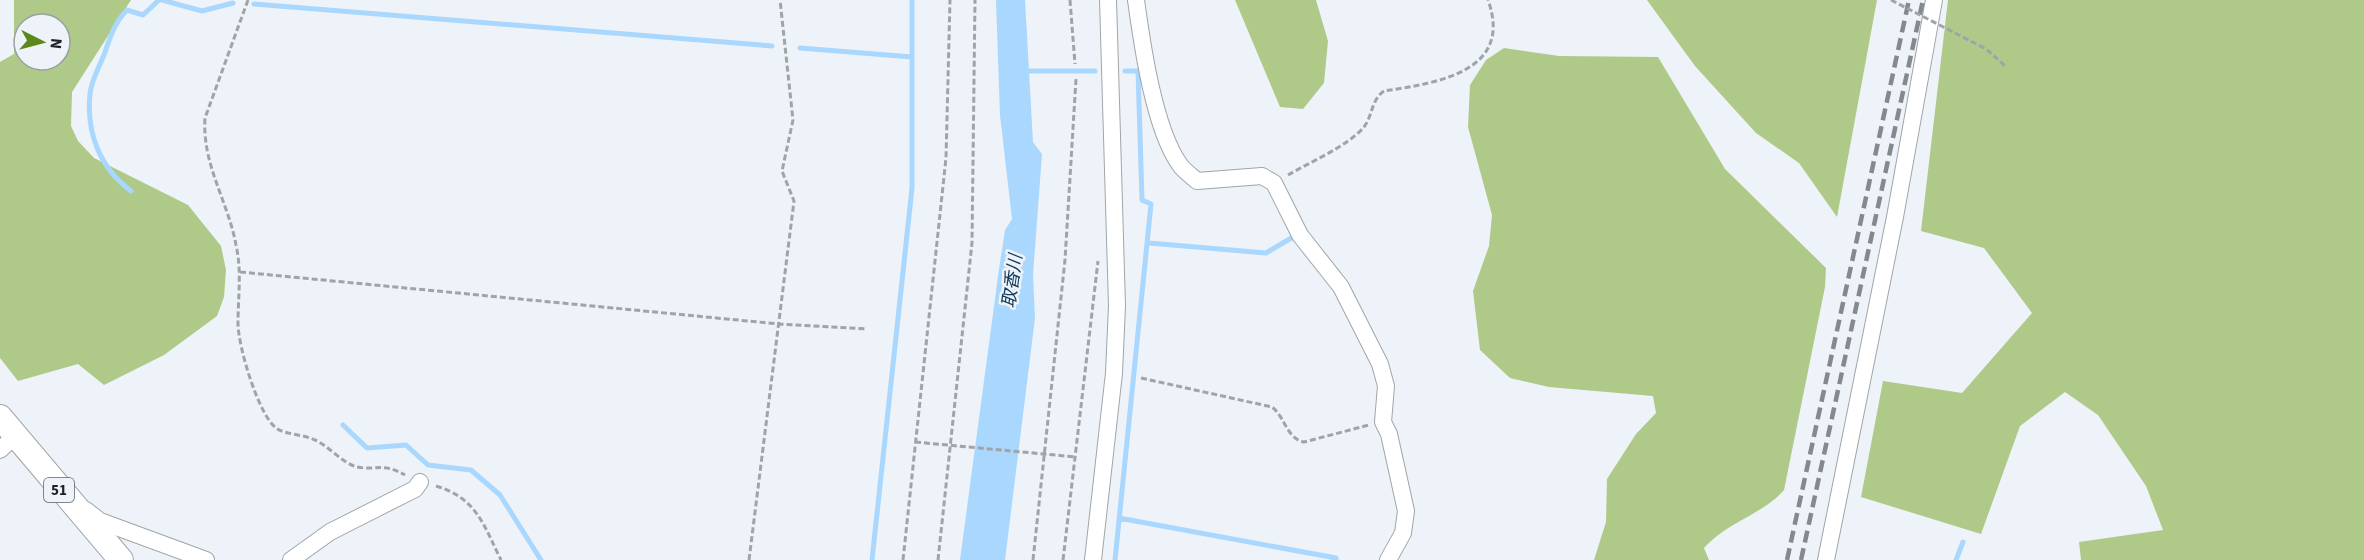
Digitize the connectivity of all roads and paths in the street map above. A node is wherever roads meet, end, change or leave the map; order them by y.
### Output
1 (248, 0) edge
2 (780, 0) edge
3 (950, 0) edge
4 (975, 0) edge
5 (1070, 0) edge
6 (1108, 0) edge
7 (1136, 0) edge
8 (1488, 0) edge
9 (1891, 0) edge
10 (1934, 0) edge
11 (1075, 64) dead end
12 (2005, 66) dead end
13 (1076, 79) dead end
14 (1274, 183) junction
15 (1098, 259) dead end
16 (240, 272) junction
17 (779, 324) junction
18 (867, 329) dead end
19 (1141, 378) dead end
20 (1383, 422) junction
21 (5, 434) edge
22 (915, 442) junction
23 (950, 446) junction
24 (1045, 454) junction
25 (1076, 457) junction
26 (420, 482) junction
27 (77, 511) junction
28 (121, 560) edge
29 (207, 560) edge
30 (291, 560) edge
31 (501, 560) edge
32 (749, 560) edge
33 (903, 560) edge
34 (938, 560) edge
35 (1033, 560) edge
36 (1063, 560) edge
37 (1092, 560) edge
38 (1388, 560) edge
39 (1826, 560) edge

1 - 16 path
2 - 17 path
3 - 22 path
4 - 23 path
5 - 11 path
6 - 37 street
7 - 14 street
8 - 14 path
9 - 12 path, bridge
10 - 39 street
13 - 24 path
14 - 20 street
15 - 25 path
16 - 17 path
16 - 26 path
17 - 18 path
17 - 32 path
19 - 20 path
20 - 38 street
21 - 27 highway, 51
22 - 23 path
22 - 33 path
23 - 24 path
23 - 34 path
24 - 25 path
24 - 35 path
25 - 36 path
26 - 30 street
26 - 31 path
27 - 28 highway, 51
27 - 29 street

